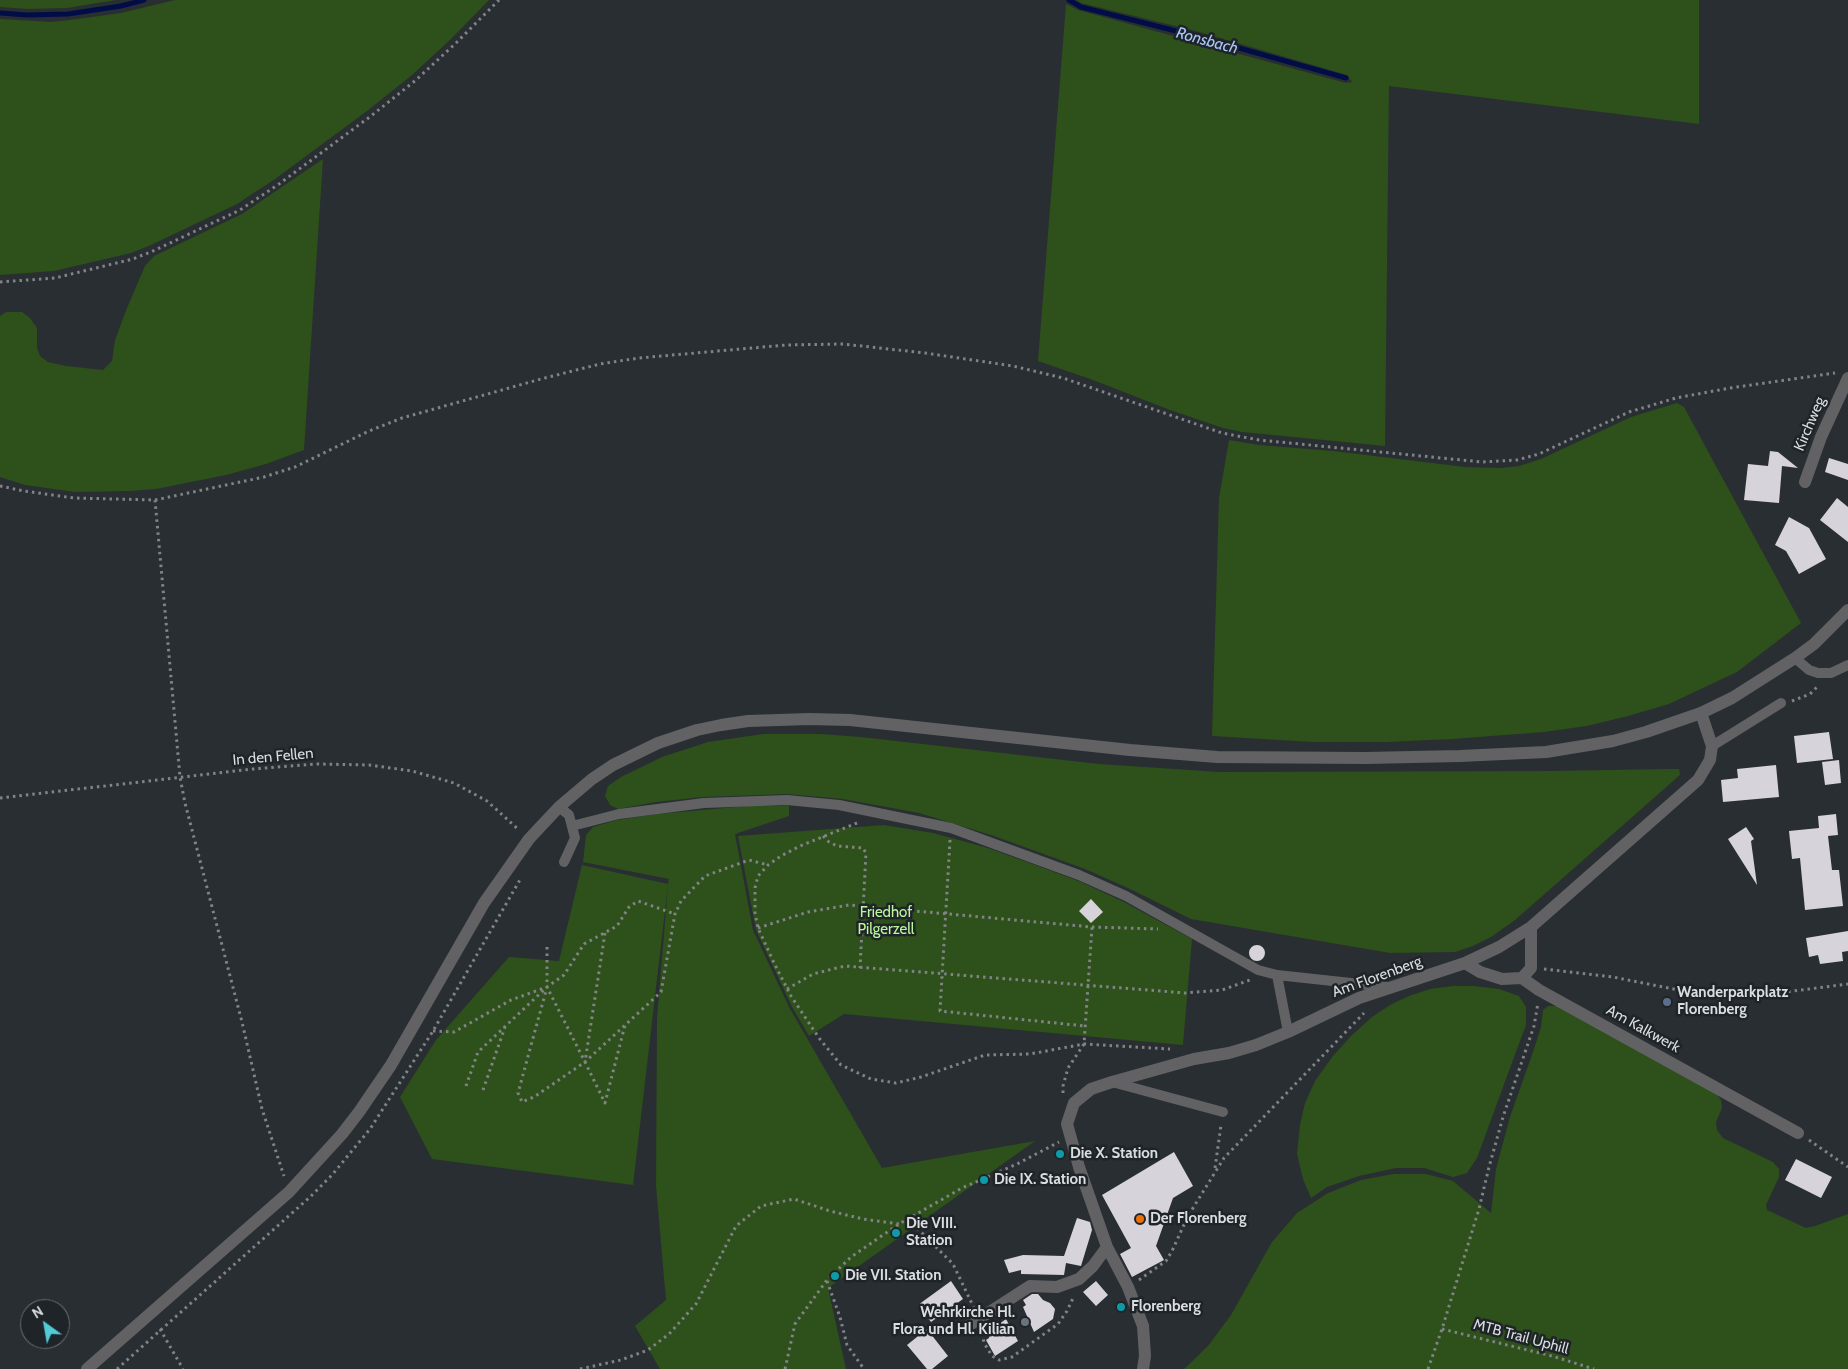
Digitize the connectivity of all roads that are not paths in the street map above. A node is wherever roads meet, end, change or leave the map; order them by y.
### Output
1 (1844, 376) edge
2 (1805, 482) dead end
3 (1848, 610) edge
4 (1795, 658) junction
5 (1848, 665) edge
6 (1781, 703) road end
7 (1701, 713) junction
8 (1712, 746) junction
9 (558, 807) junction
10 (572, 826) junction
11 (564, 862) dead end
12 (1531, 927) junction
13 (1465, 963) junction
14 (1277, 975) junction
15 (1522, 978) junction
16 (1388, 987) junction
17 (1288, 1032) junction
18 (1112, 1082) junction
19 (1223, 1112) road end
20 (1798, 1133) road end
21 (1107, 1247) junction
22 (974, 1323) road end
23 (87, 1369) edge
24 (1143, 1369) edge

1 - 2 street, Kirchweg
3 - 4 street
4 - 5 lane
4 - 7 street
6 - 8 lane
7 - 8 street
7 - 9 street
8 - 12 street, Am Florenberg
9 - 10 lane
9 - 23 street
10 - 11 lane
10 - 14 lane
12 - 13 street, Am Florenberg
12 - 15 street
13 - 15 street
13 - 16 street, Am Florenberg
14 - 16 lane
14 - 17 lane
15 - 20 street, Am Kalkwerk
16 - 17 street, Am Florenberg
17 - 18 street, Am Florenberg
18 - 19 lane
18 - 21 street, Am Florenberg
21 - 22 street
21 - 24 street

